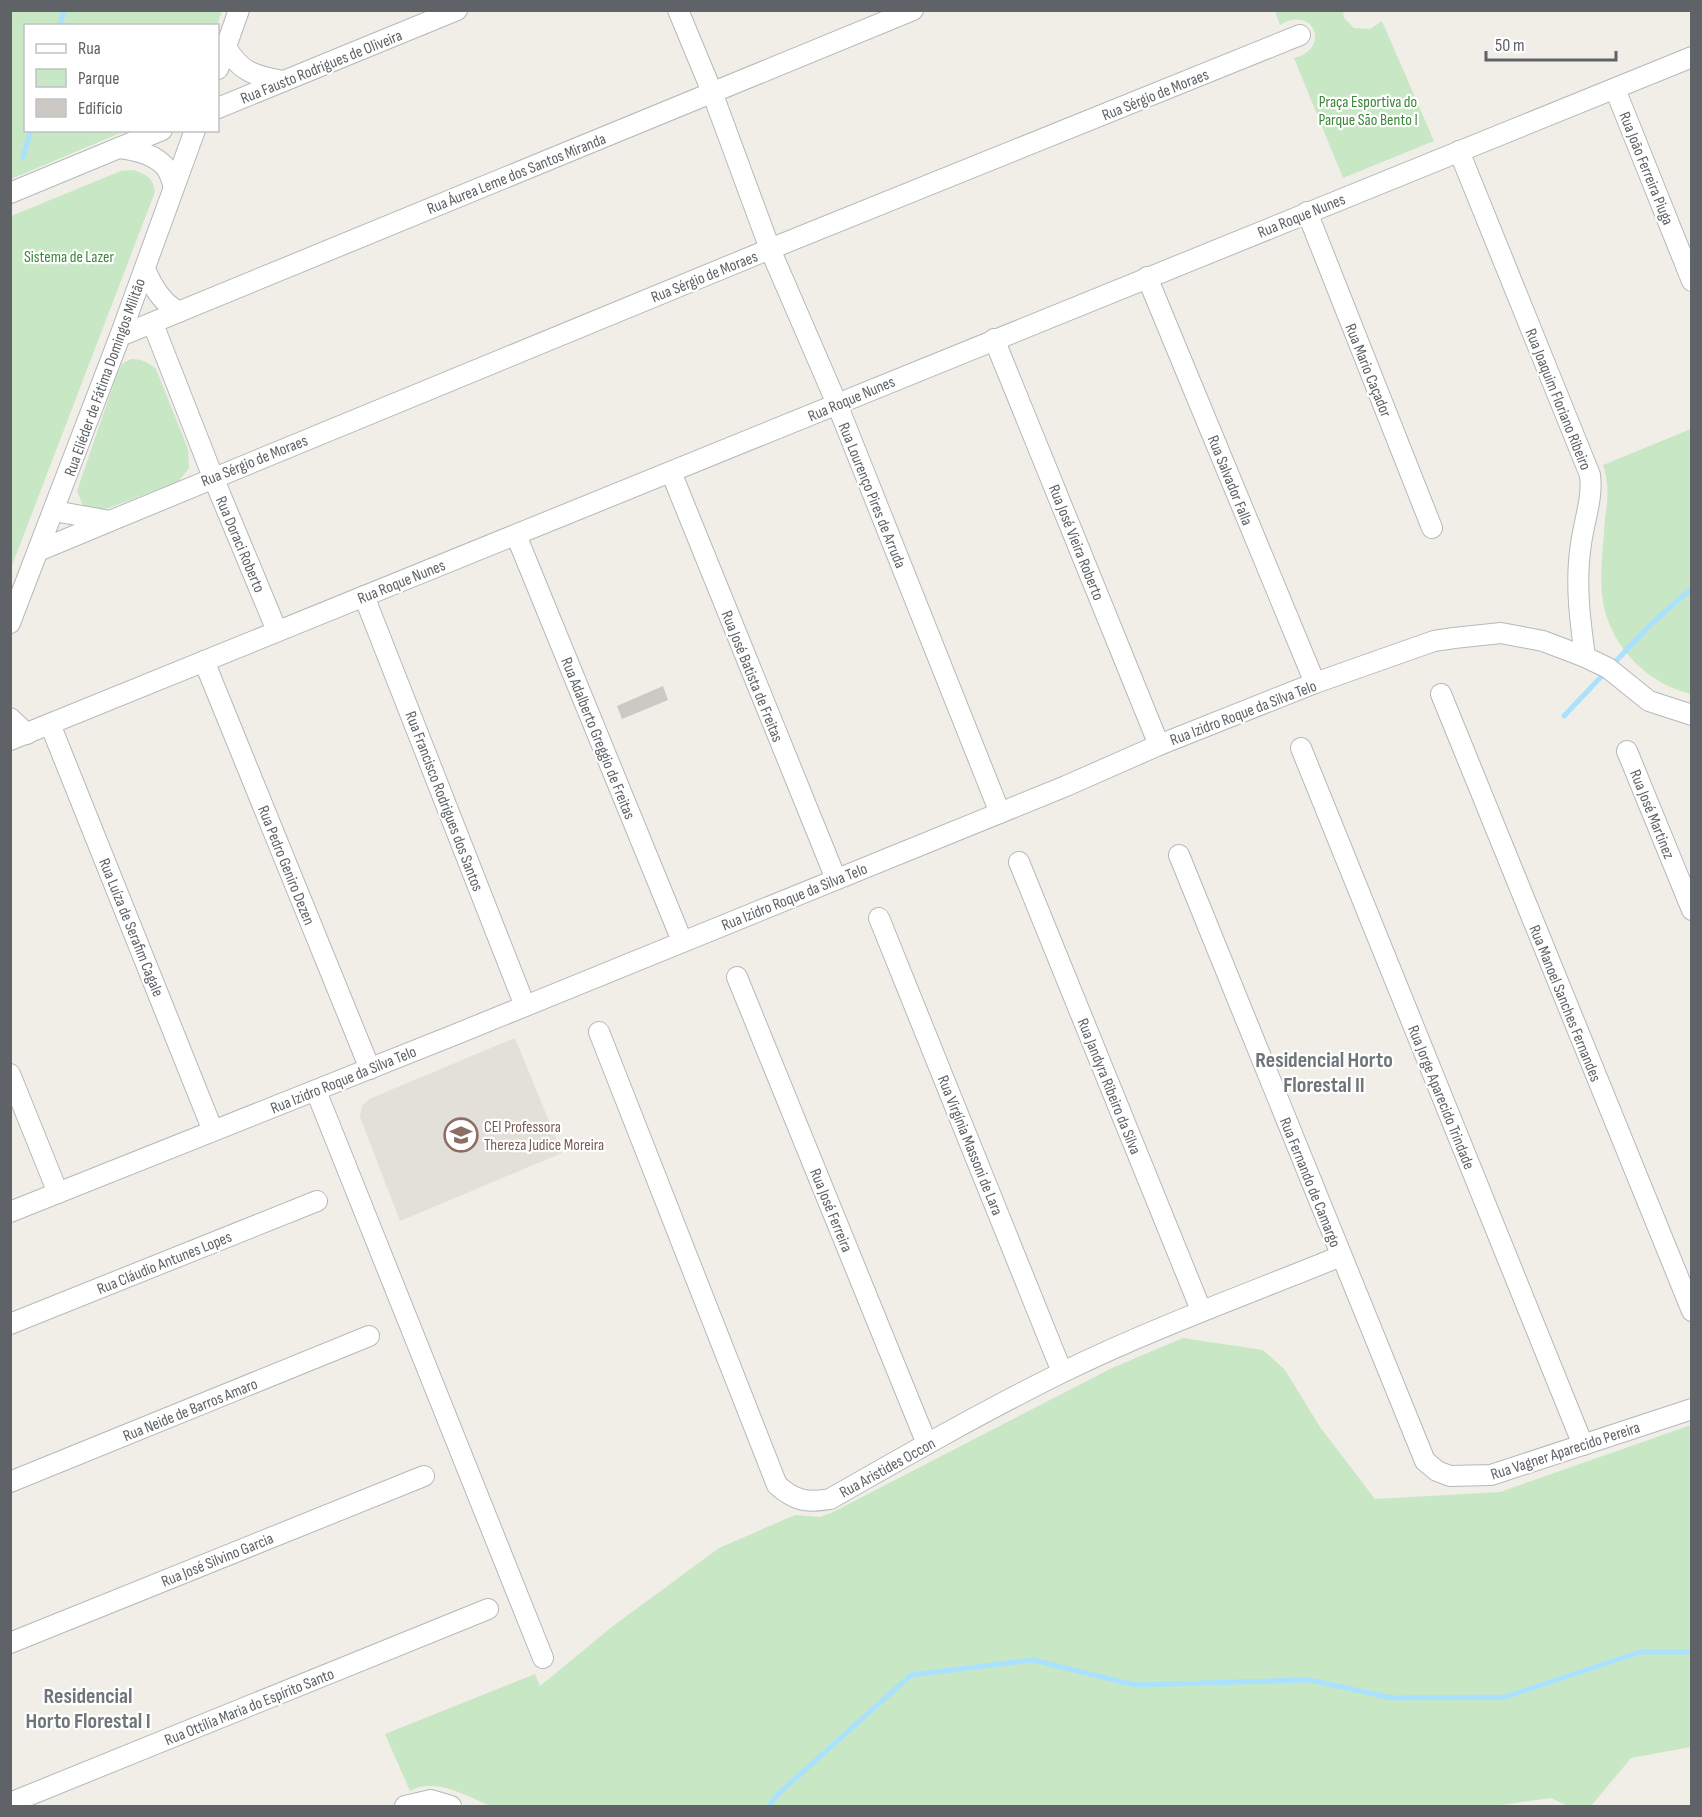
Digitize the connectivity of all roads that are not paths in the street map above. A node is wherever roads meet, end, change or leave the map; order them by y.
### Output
1 (239, 10) edge
2 (457, 10) edge
3 (678, 10) edge
4 (913, 10) edge
5 (1300, 35) dead end
6 (226, 47) junction
7 (1692, 57) edge
8 (219, 66) edge
9 (283, 81) junction
10 (1615, 89) junction
11 (712, 92) junction
12 (219, 108) edge
13 (157, 132) edge
14 (194, 132) edge
15 (119, 148) junction
16 (1459, 152) junction
17 (174, 187) junction
18 (10, 193) edge
19 (1307, 212) junction
20 (770, 249) junction
21 (145, 269) junction
22 (1147, 277) junction
23 (1692, 281) edge
24 (179, 312) junction
25 (153, 324) junction
26 (120, 336) junction
27 (994, 339) junction
28 (837, 404) junction
29 (670, 472) junction
30 (213, 477) junction
31 (54, 511) junction
32 (110, 521) junction
33 (1432, 528) dead end
34 (516, 535) junction
35 (38, 551) junction
36 (364, 596) junction
37 (10, 623) edge
38 (277, 631) junction
39 (1585, 657) junction
40 (204, 661) junction
41 (1315, 683) junction
42 (1441, 694) dead end
43 (1692, 716) edge
44 (10, 718) edge
45 (50, 724) junction
46 (19, 737) edge
47 (1159, 745) junction
48 (1300, 748) dead end
49 (1627, 751) dead end
50 (1000, 813) junction
51 (1179, 855) dead end
52 (1019, 862) dead end
53 (836, 879) junction
54 (1692, 910) edge
55 (879, 918) dead end
56 (682, 941) junction
57 (737, 977) dead end
58 (525, 1006) junction
59 (599, 1032) dead end
60 (370, 1069) junction
61 (10, 1074) edge
62 (316, 1091) junction
63 (213, 1131) junction
64 (58, 1192) junction
65 (317, 1201) dead end
66 (10, 1212) edge
67 (1341, 1256) junction
68 (1201, 1310) junction
69 (1692, 1311) edge
70 (10, 1324) edge
71 (369, 1336) dead end
72 (1062, 1372) junction
73 (1692, 1409) edge
74 (927, 1444) junction
75 (1583, 1445) junction
76 (1437, 1471) joint
77 (424, 1476) dead end
78 (10, 1482) edge
79 (488, 1609) dead end
80 (10, 1643) edge
81 (543, 1658) dead end
82 (10, 1803) edge
83 (405, 1806) edge
84 (451, 1806) edge

1 - 6 street
2 - 9 street, Rua Fausto Rodrigues de Oliveira
3 - 11 street, Rua Lourenço Pires de Arruda
4 - 11 street, Rua Áurea Leme dos Santos Miranda
5 - 20 street, Rua Sérgio de Moraes
6 - 8 street
6 - 9 street
7 - 10 street, Rua Roque Nunes
9 - 12 street, Rua Fausto Rodrigues de Oliveira
10 - 16 street, Rua Roque Nunes
10 - 23 street, Rua João Ferreira Piuga
11 - 20 street, Rua Lourenço Pires de Arruda
11 - 24 street, Rua Áurea Leme dos Santos Miranda
13 - 15 street
14 - 17 street, Rua Eliéder de Fátima Domingos Militão
15 - 17 street
15 - 18 street
16 - 19 street, Rua Roque Nunes
16 - 39 street, Rua Joaquim Floriano Ribeiro
17 - 21 street, Rua Eliéder de Fátima Domingos Militão
19 - 22 street, Rua Roque Nunes
19 - 33 street, Rua Mario Caçador
20 - 28 street, Rua Lourenço Pires de Arruda
20 - 30 street, Rua Sérgio de Moraes
21 - 24 street
21 - 26 street, Rua Eliéder de Fátima Domingos Militão
22 - 27 street, Rua Roque Nunes
22 - 41 street, Rua Salvador Falla
24 - 25 street, Rua Áurea Leme dos Santos Miranda
25 - 26 street, Rua Áurea Leme dos Santos Miranda
25 - 30 street, Rua Doraci Roberto
26 - 31 street, Rua Eliéder de Fátima Domingos Militão
27 - 28 street, Rua Roque Nunes
27 - 47 street, Rua José Vieira Roberto
28 - 29 street, Rua Roque Nunes
28 - 50 street, Rua Lourenço Pires de Arruda
29 - 34 street, Rua Roque Nunes
29 - 53 street, Rua José Batista de Freitas
30 - 32 street, Rua Sérgio de Moraes
30 - 38 street, Rua Doraci Roberto
31 - 32 street
31 - 35 street, Rua Eliéder de Fátima Domingos Militão
32 - 35 street, Rua Sérgio de Moraes
34 - 36 street, Rua Roque Nunes
34 - 56 street, Rua Adalberto Greggio de Freitas
35 - 37 street, Rua Eliéder de Fátima Domingos Militão
36 - 38 street, Rua Roque Nunes
36 - 58 street, Rua Francisco Rodrigues dos Santos
38 - 40 street, Rua Roque Nunes
39 - 41 street, Rua Izidro Roque da Silva Telo
39 - 43 street, Rua Izidro Roque da Silva Telo
40 - 45 street, Rua Roque Nunes
40 - 60 street, Rua Pedro Geniro Dezen
41 - 47 street, Rua Izidro Roque da Silva Telo
42 - 69 street, Rua Manoel Sanches Fernandes
44 - 46 street
45 - 46 street, Rua Roque Nunes
45 - 63 street, Rua Luíza de Serafim Cagale
47 - 50 street, Rua Izidro Roque da Silva Telo
48 - 75 street, Rua Jorge Aparecido Trindade
49 - 54 street, Rua José Martinez
50 - 53 street, Rua Izidro Roque da Silva Telo
51 - 67 street, Rua Fernando de Camargo
52 - 68 street, Rua Jandyra Ribeiro da Silva
53 - 56 street, Rua Izidro Roque da Silva Telo
55 - 72 street, Rua Virgínia Massoni de Lara
56 - 58 street, Rua Izidro Roque da Silva Telo
57 - 74 street, Rua José Ferreira
58 - 60 street, Rua Izidro Roque da Silva Telo
59 - 74 street, Rua Aristides Occon
60 - 62 street, Rua Izidro Roque da Silva Telo
61 - 64 street
62 - 63 street, Rua Izidro Roque da Silva Telo
62 - 81 street
63 - 64 street, Rua Izidro Roque da Silva Telo
64 - 66 street, Rua Izidro Roque da Silva Telo
65 - 70 street, Rua Cláudio Antunes Lopes
67 - 68 street, Rua Aristides Occon
67 - 76 street, Rua Fernando de Camargo
68 - 72 street, Rua Aristides Occon
71 - 78 street, Rua Neide de Barros Amaro
72 - 74 street, Rua Aristides Occon
73 - 75 street, Rua Vagner Aparecido Pereira
75 - 76 street, Rua Vagner Aparecido Pereira
77 - 80 street, Rua José Silvino Garcia
79 - 82 street, Rua Ottília Maria do Espírito Santo
83 - 84 street

